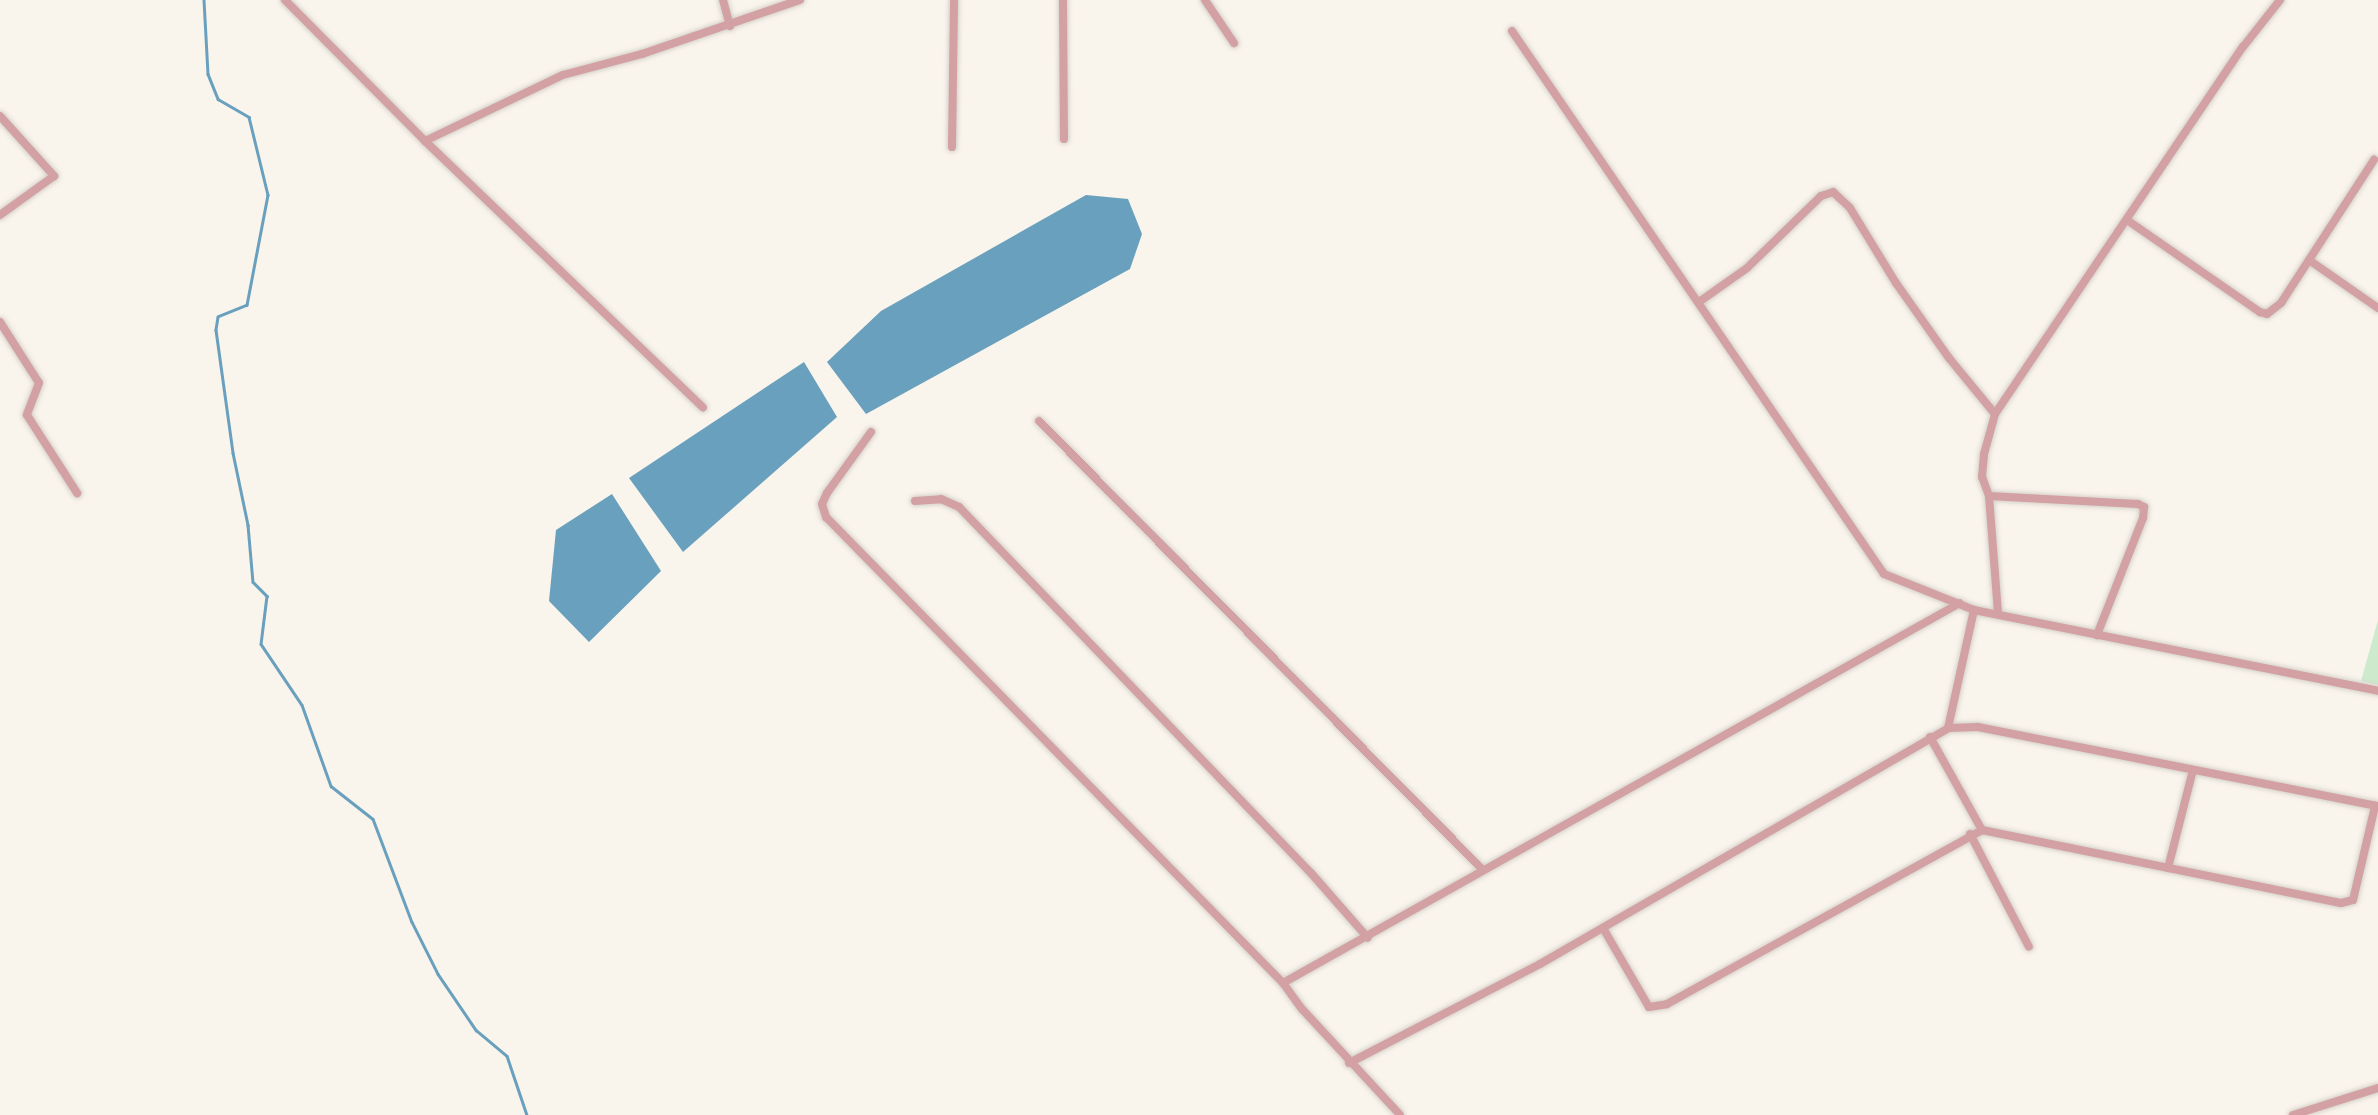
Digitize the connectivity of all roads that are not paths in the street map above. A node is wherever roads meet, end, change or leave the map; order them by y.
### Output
1 (285, 0) edge
2 (723, 0) edge
3 (800, 0) edge
4 (954, 0) edge
5 (1063, 0) edge
6 (1206, 0) edge
7 (2280, 0) edge
8 (730, 26) junction
9 (1512, 31) dead end
10 (1234, 43) dead end
11 (0, 116) edge
12 (1064, 139) dead end
13 (425, 141) junction
14 (952, 147) dead end
15 (2374, 160) dead end
16 (0, 215) edge
17 (2127, 220) junction
18 (2309, 260) junction
19 (1699, 302) junction
20 (2378, 308) edge
21 (0, 322) edge
22 (703, 408) dead end
23 (1994, 414) junction
24 (1039, 421) dead end
25 (871, 432) dead end
26 (77, 493) dead end
27 (1989, 496) junction
28 (915, 501) dead end
29 (1960, 603) junction
30 (1974, 610) junction
31 (1998, 613) junction
32 (2097, 635) junction
33 (2378, 691) edge
34 (1948, 728) junction
35 (1930, 737) junction
36 (2193, 770) junction
37 (2377, 806) edge
38 (1982, 830) junction
39 (1970, 834) junction
40 (2168, 867) junction
41 (1483, 870) junction
42 (1603, 928) junction
43 (1368, 937) junction
44 (2029, 947) dead end
45 (1283, 983) junction
46 (1349, 1063) junction
47 (2378, 1088) edge
48 (1400, 1115) edge
49 (2293, 1115) edge

1 - 13 street
2 - 8 street
3 - 8 street
4 - 14 street
5 - 12 street
6 - 10 street
7 - 17 street
8 - 13 street
9 - 19 street
11 - 16 street
13 - 22 street
15 - 18 street
17 - 18 street
17 - 23 street
18 - 20 street
19 - 23 street
19 - 29 street
21 - 26 street
23 - 27 street
24 - 41 street
25 - 45 street
27 - 31 street
27 - 32 street
28 - 43 street
29 - 30 street
29 - 41 street
30 - 31 street
30 - 34 street
31 - 32 street
32 - 33 street
34 - 35 street
34 - 36 street
35 - 38 street
35 - 42 street
36 - 37 street
36 - 40 street
37 - 40 street
38 - 39 street
38 - 40 street
39 - 42 street
39 - 44 street
41 - 43 street
42 - 46 street
43 - 45 street
45 - 46 street
46 - 48 street
47 - 49 street

